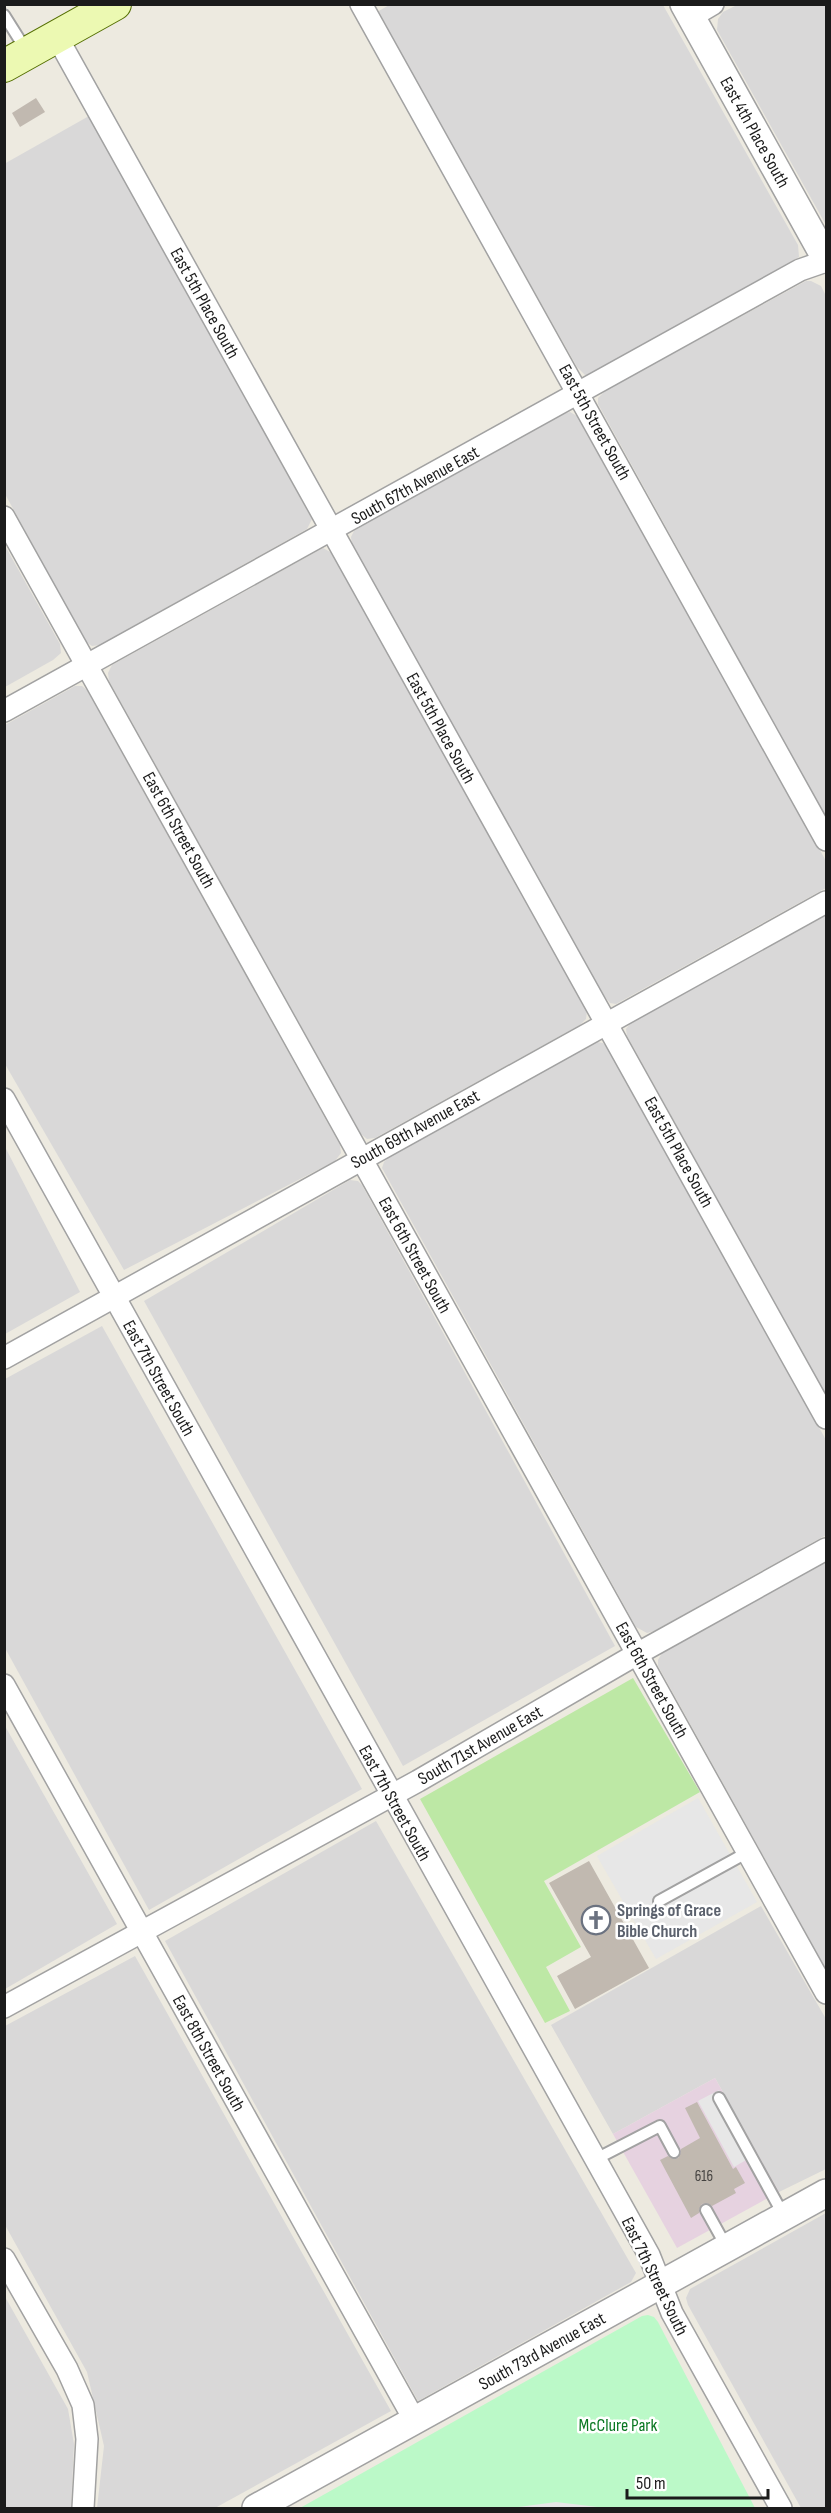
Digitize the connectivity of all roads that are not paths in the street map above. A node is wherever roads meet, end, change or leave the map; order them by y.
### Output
1 (115, 4) edge
2 (361, 4) edge
3 (696, 9) edge
4 (4, 15) edge
5 (57, 37) junction
6 (16, 59) edge
7 (826, 260) edge
8 (579, 393) junction
9 (4, 517) edge
10 (331, 531) junction
11 (87, 664) junction
12 (4, 711) edge
13 (826, 840) edge
14 (826, 902) edge
15 (608, 1023) junction
16 (4, 1099) edge
17 (362, 1159) junction
18 (115, 1298) junction
19 (4, 1358) edge
20 (826, 1418) edge
21 (826, 1549) edge
22 (637, 1654) junction
23 (4, 1685) edge
24 (391, 1795) junction
25 (748, 1852) junction
26 (659, 1901) dead end
27 (142, 1932) junction
28 (826, 1993) edge
29 (4, 2007) edge
30 (718, 2098) dead end
31 (674, 2152) dead end
32 (594, 2160) junction
33 (826, 2193) edge
34 (706, 2210) dead end
35 (784, 2217) junction
36 (727, 2249) junction
37 (4, 2259) edge
38 (661, 2286) junction
39 (415, 2421) junction
40 (83, 2508) edge
41 (256, 2508) edge
42 (781, 2508) edge

1 - 5 main road
2 - 8 street, East 5th Street South
3 - 7 street, East 4th Place South
4 - 6 lane
5 - 6 main road
5 - 10 street, East 5th Place South
7 - 8 street, South 67th Avenue East
8 - 10 street, South 67th Avenue East
8 - 13 street, East 5th Street South
9 - 11 street, East 6th Street South
10 - 11 street, South 67th Avenue East
10 - 15 street, East 5th Place South
11 - 12 street, South 67th Avenue East
11 - 17 street, East 6th Street South
14 - 15 street, South 69th Avenue East
15 - 17 street, South 69th Avenue East
15 - 20 street, East 5th Place South
16 - 18 street, East 7th Street South
17 - 18 street, South 69th Avenue East
17 - 22 street, East 6th Street South
18 - 19 street, South 69th Avenue East
18 - 24 street, East 7th Street South
21 - 22 street, South 71st Avenue East
22 - 24 street, South 71st Avenue East
22 - 25 street, East 6th Street South
23 - 27 street, East 8th Street South
24 - 27 street, South 71st Avenue East
24 - 32 street, East 7th Street South
25 - 26 lane
25 - 28 street, East 6th Street South
27 - 29 street, South 71st Avenue East
27 - 39 street, East 8th Street South
30 - 35 lane
31 - 32 lane
32 - 38 street, East 7th Street South
33 - 35 street, South 73rd Avenue East
34 - 36 lane
35 - 36 street, South 73rd Avenue East
36 - 38 street, South 73rd Avenue East
37 - 40 street
38 - 39 street, South 73rd Avenue East
38 - 42 street, East 7th Street South
39 - 41 street, South 73rd Avenue East

